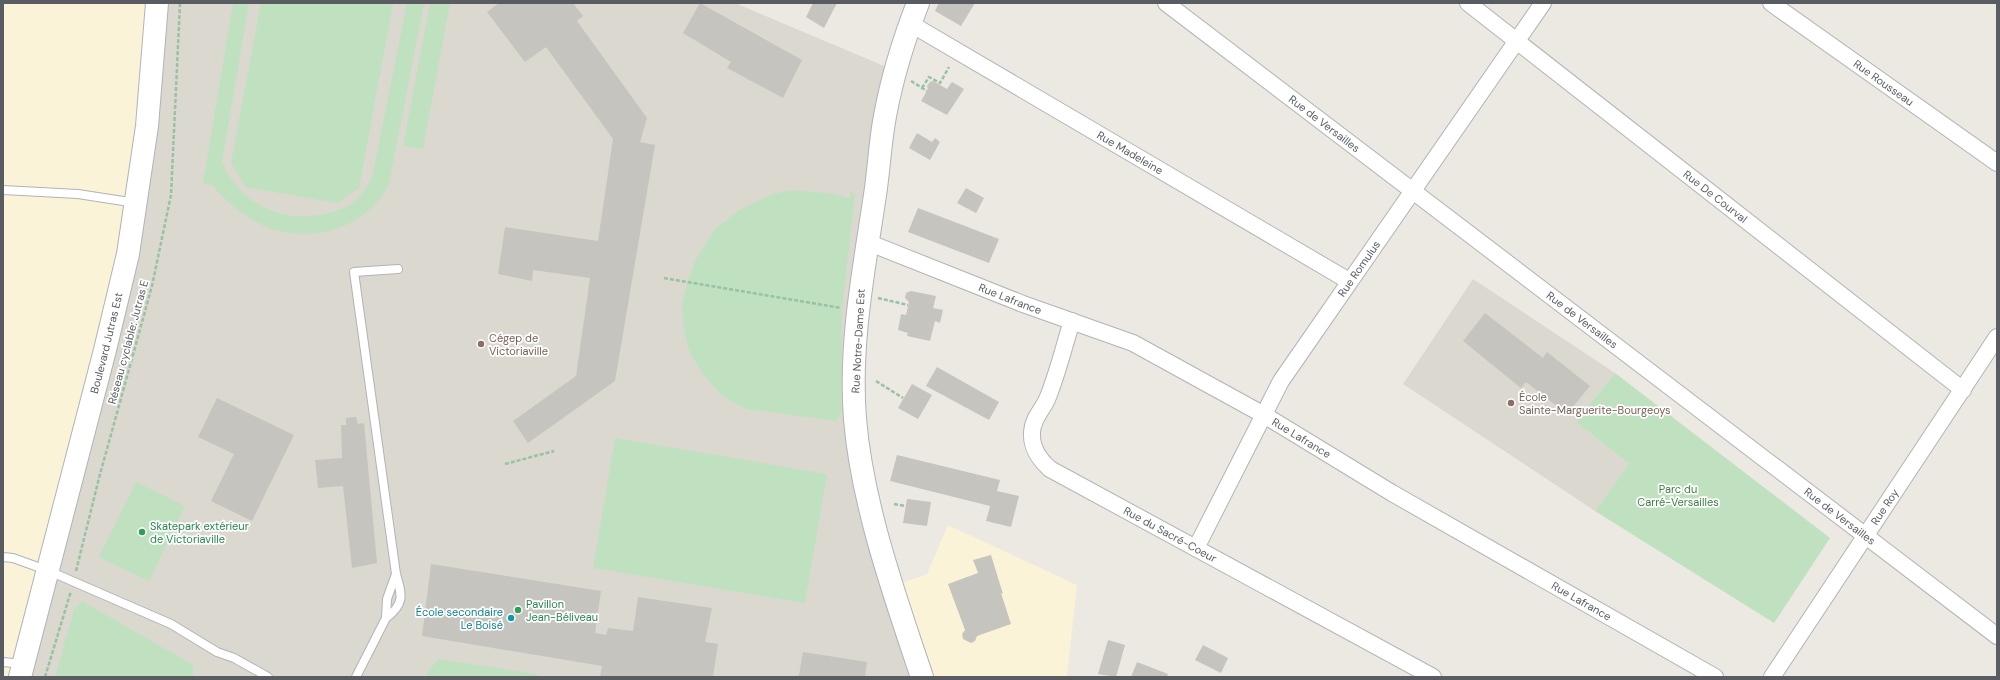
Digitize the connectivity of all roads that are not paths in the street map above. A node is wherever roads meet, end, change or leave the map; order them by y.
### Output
1 (157, 3) edge
2 (918, 3) edge
3 (1166, 3) edge
4 (1468, 3) edge
5 (1543, 3) edge
6 (1770, 3) edge
7 (911, 24) junction
8 (1517, 40) junction
9 (1997, 163) edge
10 (3, 190) edge
11 (1413, 190) junction
12 (136, 203) junction
13 (867, 242) junction
14 (398, 269) dead end
15 (1349, 281) junction
16 (1072, 321) junction
17 (1997, 337) edge
18 (1963, 390) junction
19 (1264, 415) junction
20 (1865, 536) junction
21 (1196, 548) junction
22 (3, 557) edge
23 (49, 571) junction
24 (396, 574) junction
25 (386, 618) junction
26 (1997, 636) edge
27 (15, 667) edge
28 (268, 677) edge
29 (356, 677) edge
30 (922, 677) edge
31 (1433, 677) edge
32 (1715, 677) edge
33 (1772, 677) edge

1 - 12 street, Boulevard Jutras Est
2 - 7 street, Rue Notre-Dame Est
3 - 11 street, Rue de Versailles
4 - 8 street, Rue De Courval
5 - 8 street, Rue Romulus
6 - 9 street, Rue Rousseau
7 - 13 street, Rue Notre-Dame Est
7 - 15 street, Rue Madeleine
8 - 11 street, Rue Romulus
8 - 18 street, Rue De Courval
10 - 12 lane
11 - 15 street, Rue Romulus
11 - 20 street, Rue de Versailles
12 - 23 street, Boulevard Jutras Est
13 - 16 street, Rue Lafrance
13 - 30 street, Rue Notre-Dame Est
14 - 24 lane
15 - 19 street, Rue Romulus
16 - 19 street, Rue Lafrance
16 - 21 street, Rue du Sacré-Coeur
17 - 18 street, Rue Roy
18 - 20 street, Rue Roy
19 - 21 street, Rue Romulus
19 - 32 street, Rue Lafrance
20 - 26 street, Rue de Versailles
20 - 33 street, Rue Roy
21 - 31 street, Rue du Sacré-Coeur
22 - 23 lane
23 - 27 street, Boulevard Jutras Est
23 - 28 lane
24 - 25 lane
24 - 25 lane
25 - 29 lane

